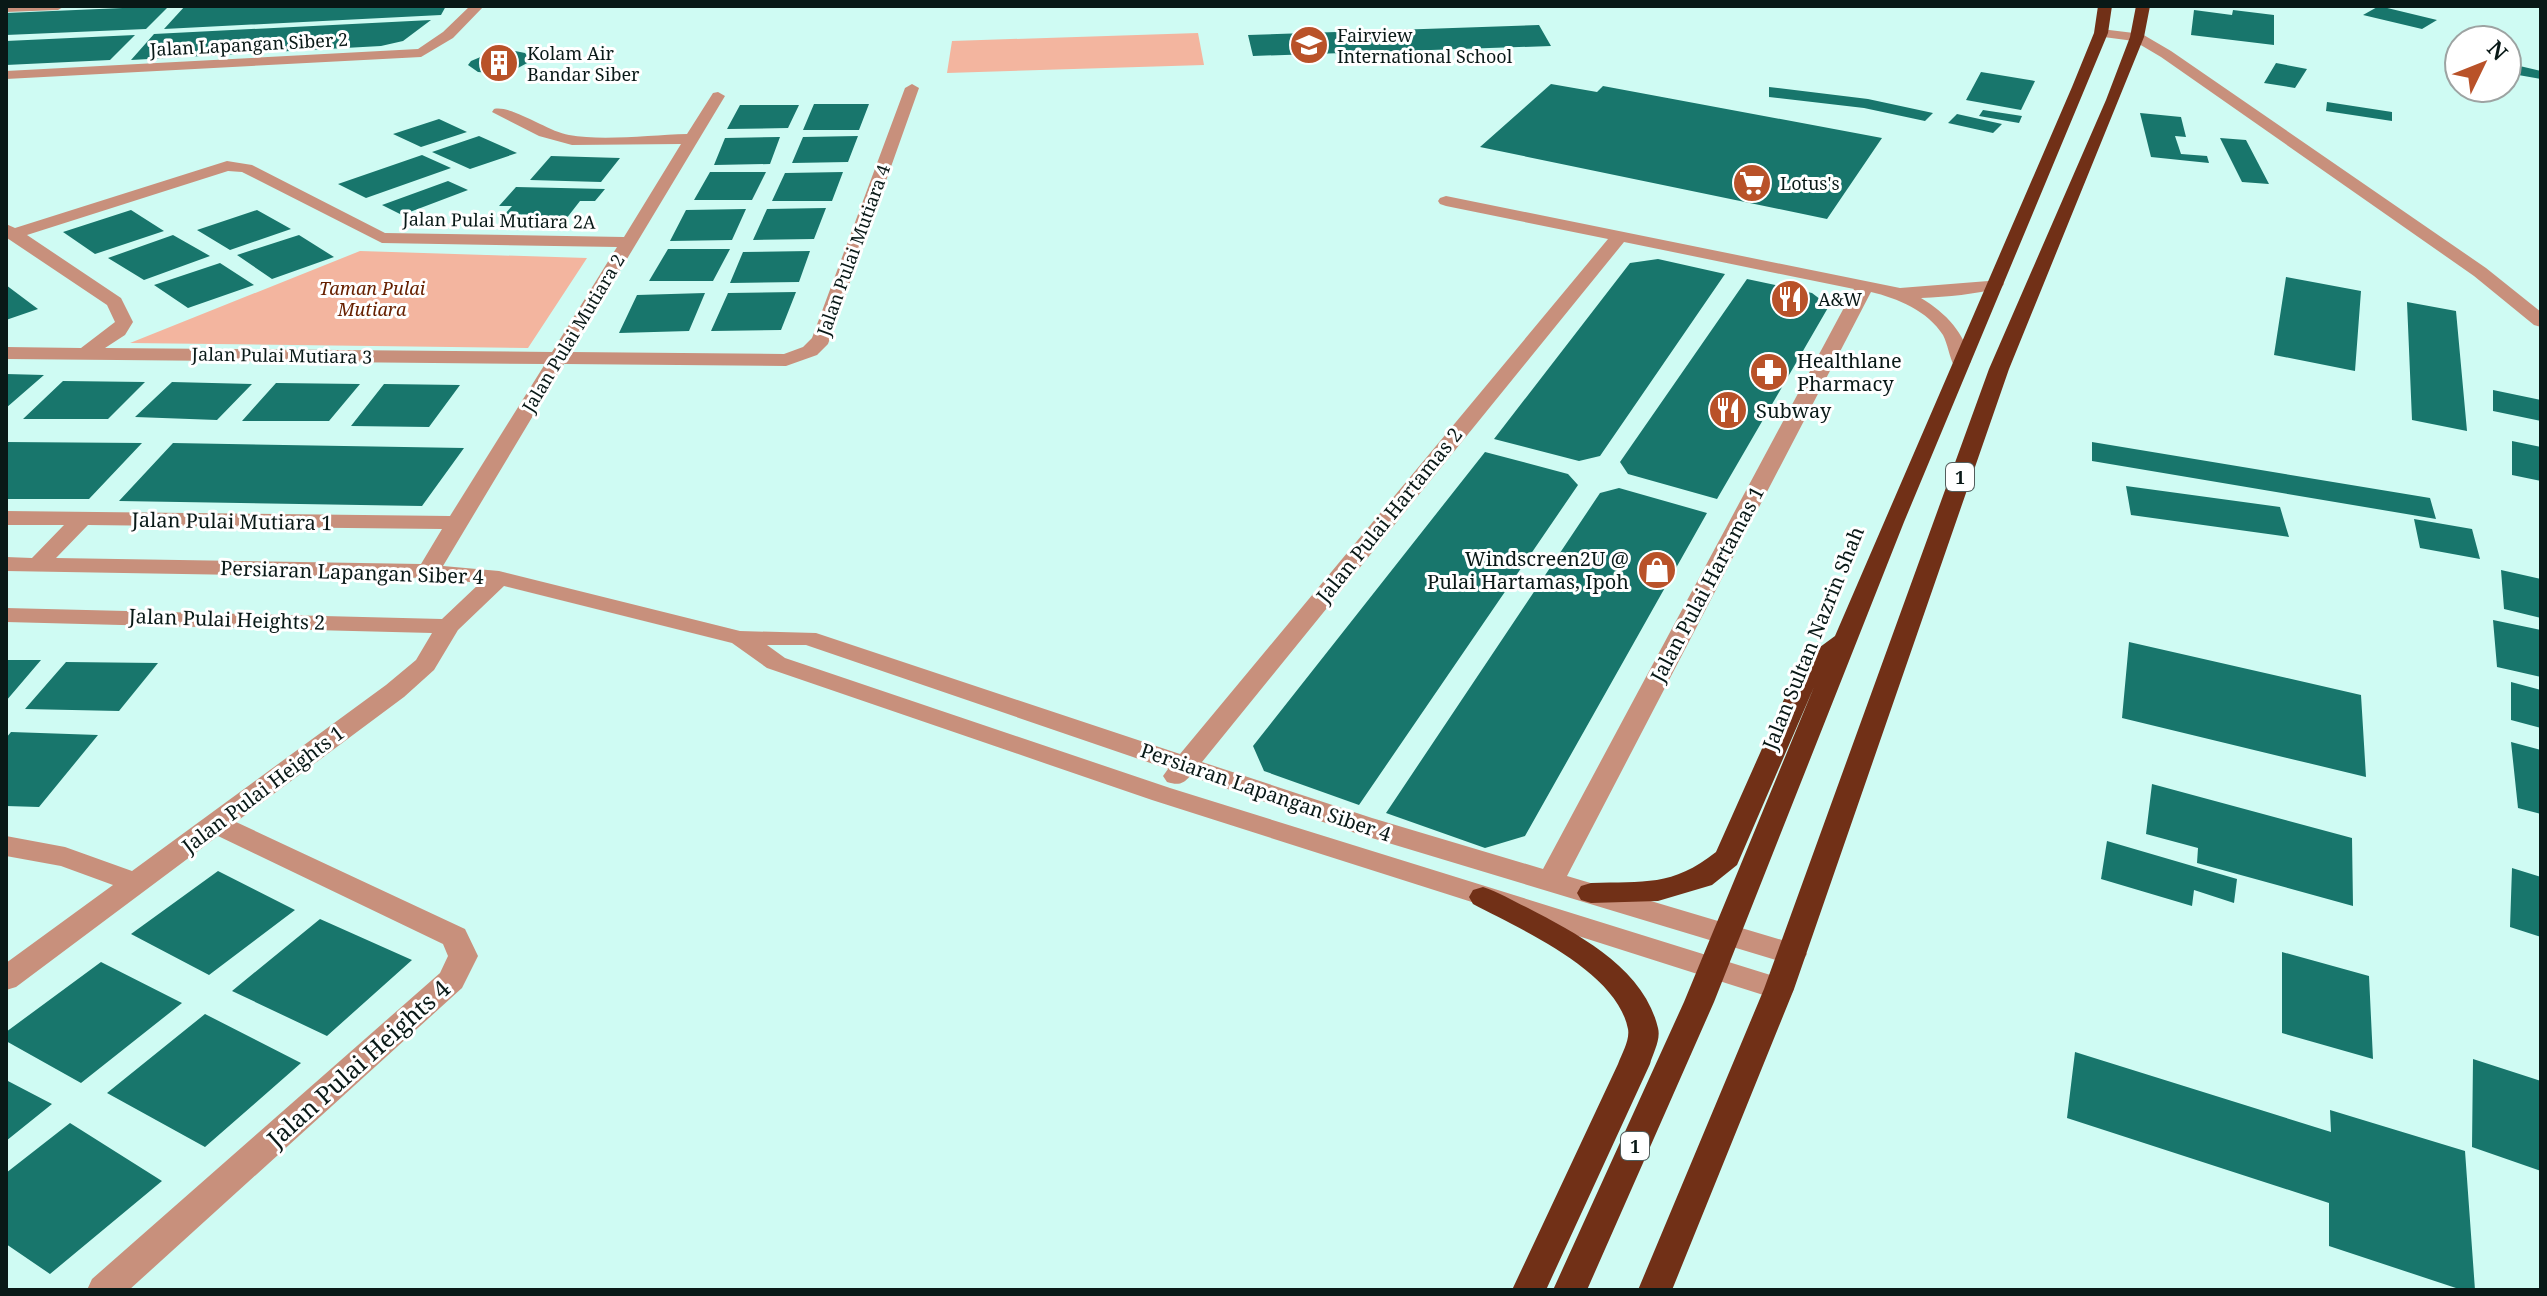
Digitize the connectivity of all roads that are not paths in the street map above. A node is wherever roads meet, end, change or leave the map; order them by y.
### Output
1 (58, 6) edge
2 (477, 6) edge
3 (2105, 6) edge
4 (2143, 6) edge
5 (6, 8) edge
6 (2101, 33) junction
7 (2137, 37) junction
8 (6, 75) edge
9 (912, 88) dead end
10 (718, 96) dead end
11 (499, 112) dead end
12 (692, 139) junction
13 (1446, 201) dead end
14 (10, 232) edge
15 (1619, 237) junction
16 (629, 242) junction
17 (1995, 284) junction
18 (1865, 286) junction
19 (1900, 293) junction
20 (2541, 321) edge
21 (6, 353) edge
22 (86, 353) junction
23 (558, 358) junction
24 (1961, 362) junction
25 (6, 518) edge
26 (81, 520) junction
27 (457, 523) junction
28 (6, 564) edge
29 (37, 565) junction
30 (428, 571) junction
31 (499, 578) junction
32 (6, 615) edge
33 (448, 626) junction
34 (740, 638) junction
35 (1844, 641) junction
36 (1185, 764) junction
37 (1161, 794) junction
38 (217, 824) junction
39 (6, 846) edge
40 (1550, 882) junction
41 (136, 883) junction
42 (1591, 893) junction
43 (1483, 897) junction
44 (1726, 933) junction
45 (1792, 954) junction
46 (1712, 968) junction
47 (6, 979) edge
48 (1779, 989) junction
49 (104, 1290) edge
50 (1529, 1290) edge
51 (1570, 1290) edge
52 (1655, 1290) edge

1 - 5 street
2 - 8 street, Jalan Lapangan Siber 2
3 - 6 highway, Jalan Sultan Nazrin Shah / 1
4 - 7 highway, 1
6 - 7 street
6 - 17 highway, Jalan Sultan Nazrin Shah / 1
7 - 20 street
7 - 45 highway, 1
9 - 23 street, Jalan Pulai Mutiara 4
10 - 12 street, Jalan Pulai Mutiara 2
11 - 12 street
12 - 16 street, Jalan Pulai Mutiara 2
13 - 15 street
14 - 16 street, Jalan Pulai Mutiara 2A
14 - 22 street
15 - 18 street
15 - 36 street, Jalan Pulai Hartamas 2
16 - 23 street, Jalan Pulai Mutiara 2
17 - 19 street
17 - 24 highway, Jalan Sultan Nazrin Shah / 1
18 - 19 street
18 - 40 street, Jalan Pulai Hartamas 1
19 - 24 street
21 - 22 street, Jalan Pulai Mutiara 3
22 - 23 street, Jalan Pulai Mutiara 3
23 - 27 street, Jalan Pulai Mutiara 2
24 - 35 highway, Jalan Sultan Nazrin Shah / 1
25 - 26 street, Jalan Pulai Mutiara 1
26 - 27 street, Jalan Pulai Mutiara 1
26 - 29 street
27 - 30 street, Jalan Pulai Mutiara 2
28 - 29 street, Persiaran Lapangan Siber 4
29 - 30 street, Persiaran Lapangan Siber 4
30 - 31 street, Persiaran Lapangan Siber 4
31 - 33 street, Jalan Pulai Heights 1
31 - 34 street, Persiaran Lapangan Siber 4
32 - 33 street, Jalan Pulai Heights 2
33 - 38 street, Jalan Pulai Heights 1
34 - 36 street, Persiaran Lapangan Siber 4
34 - 37 street, Persiaran Lapangan Siber 4
35 - 42 highway
35 - 44 highway, Jalan Sultan Nazrin Shah / 1
36 - 37 street, Jalan Pulai Hartamas 2
36 - 40 street, Persiaran Lapangan Siber 4
37 - 43 street, Persiaran Lapangan Siber 4
38 - 41 street, Jalan Pulai Heights 1
38 - 49 street, Jalan Pulai Heights 4
39 - 41 street
40 - 42 street, Persiaran Lapangan Siber 4
41 - 47 street, Jalan Pulai Heights 1
42 - 44 street, Persiaran Lapangan Siber 4
43 - 46 street, Persiaran Lapangan Siber 4
43 - 50 highway
44 - 45 street, Persiaran Lapangan Siber 4
44 - 46 highway, Jalan Sultan Nazrin Shah / 1
45 - 48 highway, 1
46 - 48 street, Persiaran Lapangan Siber 4
46 - 51 highway, Jalan Sultan Nazrin Shah / 1
48 - 52 highway, 1

